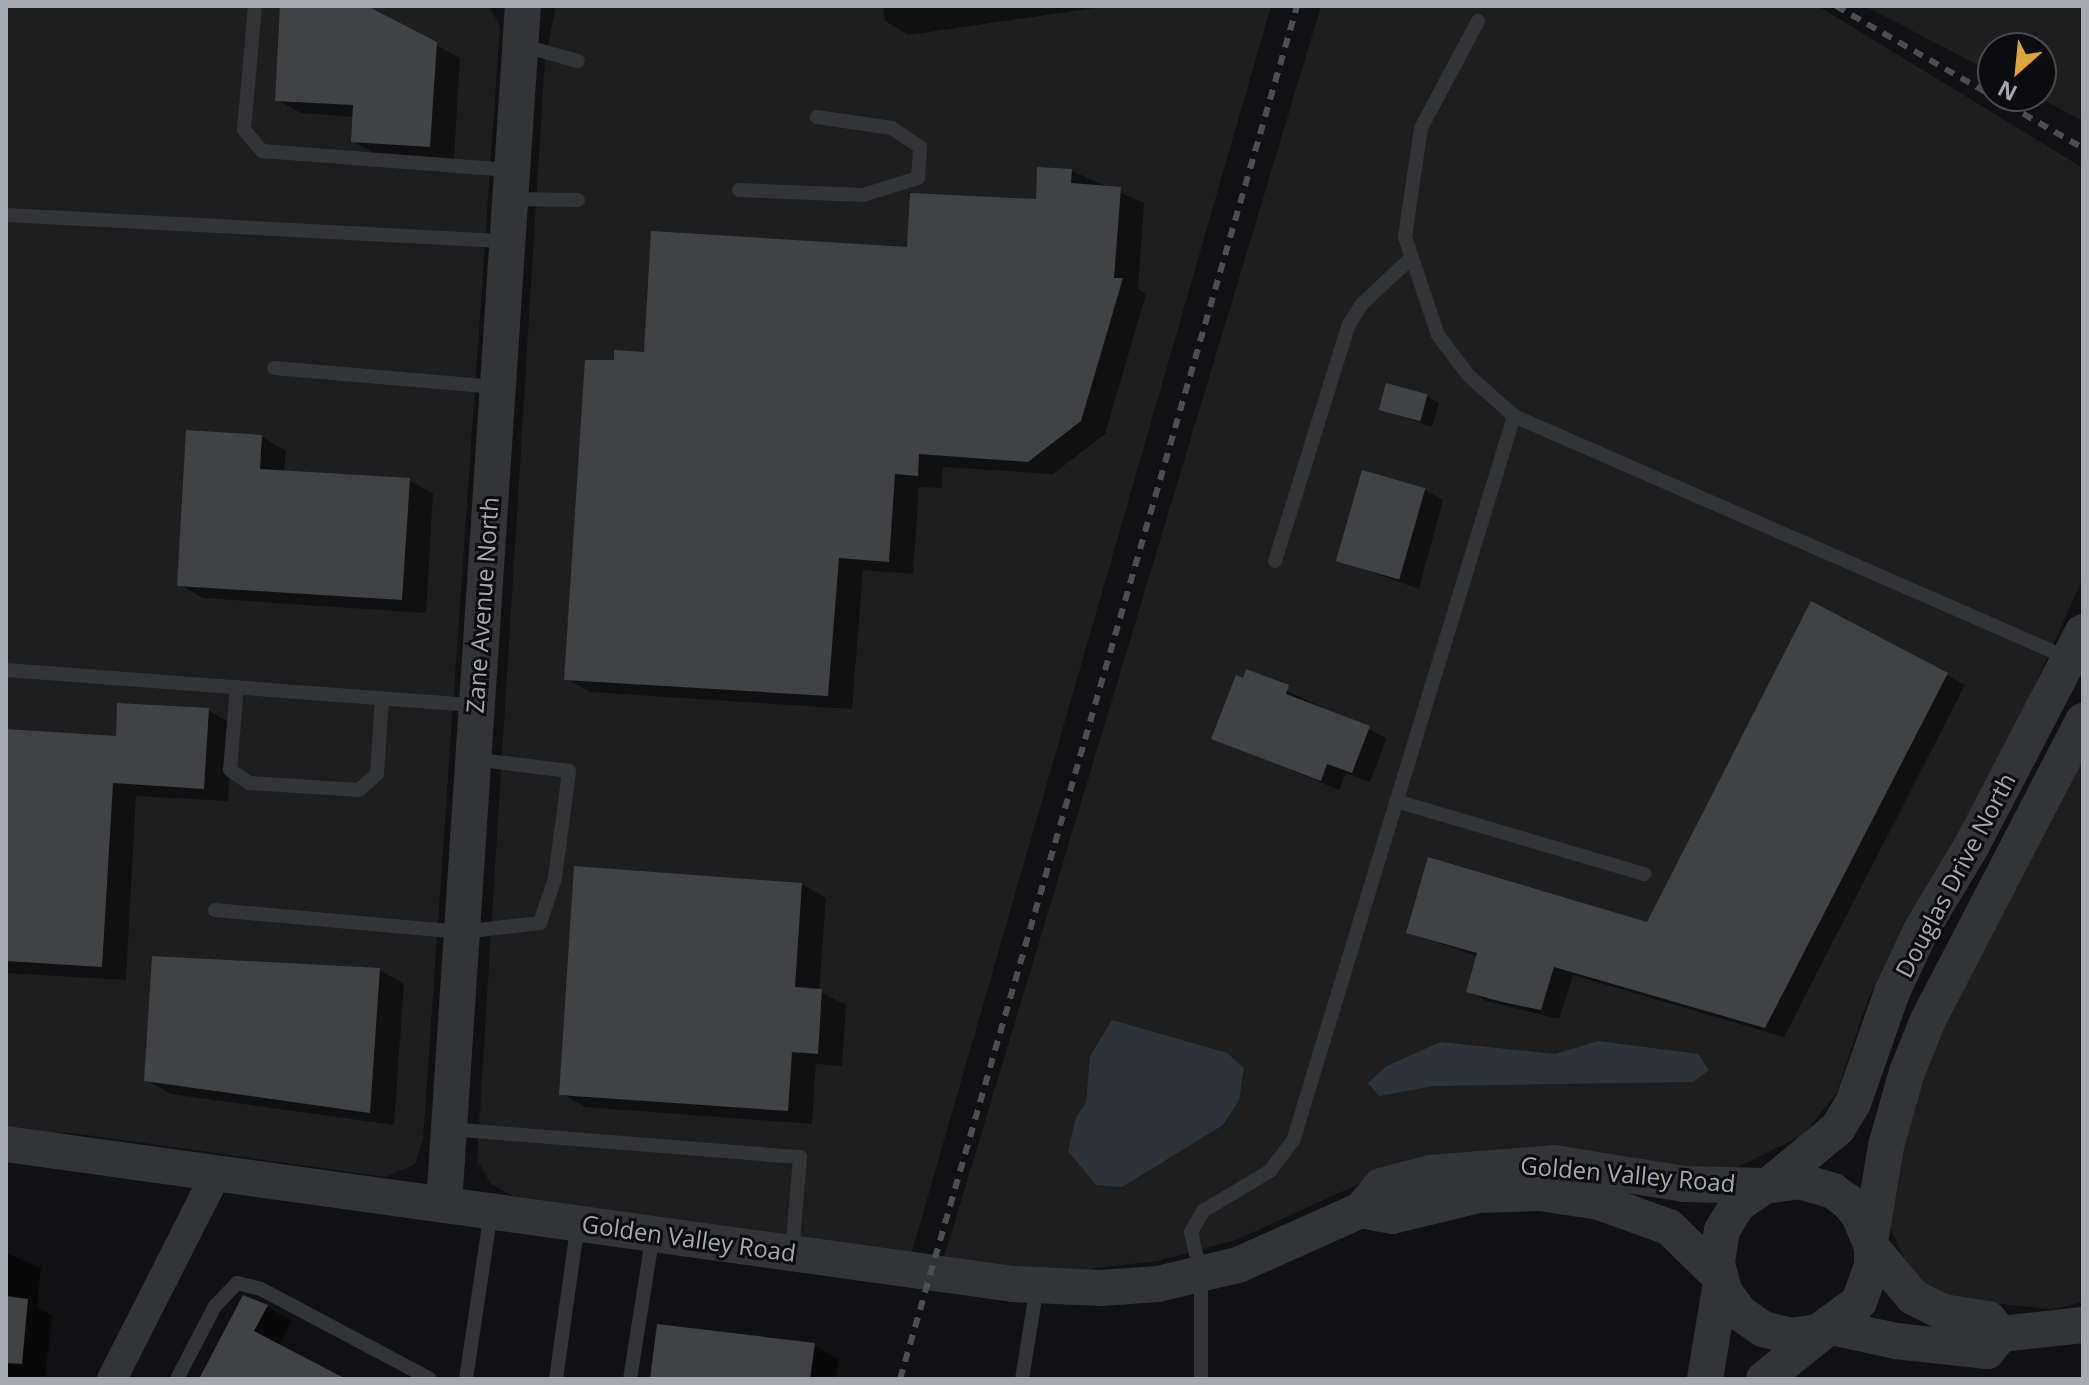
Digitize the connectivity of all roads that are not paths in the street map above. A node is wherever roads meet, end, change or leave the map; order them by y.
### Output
1 (255, 6) edge
2 (523, 6) edge
3 (1478, 21) dead end
4 (517, 44) junction
5 (578, 61) dead end
6 (817, 117) dead end
7 (508, 184) junction
8 (739, 190) dead end
9 (578, 200) dead end
10 (6, 215) edge
11 (505, 241) junction
12 (1410, 259) junction
13 (274, 368) dead end
14 (496, 387) junction
15 (1514, 416) junction
16 (1275, 561) dead end
17 (2078, 652) edge
18 (6, 670) edge
19 (237, 687) junction
20 (382, 698) junction
21 (476, 705) junction
22 (2083, 721) edge
23 (472, 759) junction
24 (1396, 801) junction
25 (1644, 874) dead end
26 (215, 910) dead end
27 (461, 932) junction
28 (449, 1129) junction
29 (6, 1144) edge
30 (216, 1174) junction
31 (1767, 1186) junction
32 (444, 1204) junction
33 (1361, 1210) junction
34 (492, 1211) junction
35 (578, 1223) junction
36 (653, 1233) junction
37 (1871, 1245) junction
38 (792, 1252) junction
39 (1201, 1275) junction
40 (1720, 1279) junction
41 (1037, 1286) junction
42 (2083, 1325) edge
43 (1829, 1328) junction
44 (2001, 1334) junction
45 (112, 1379) edge
46 (177, 1379) edge
47 (430, 1379) edge
48 (466, 1379) edge
49 (556, 1379) edge
50 (630, 1379) edge
51 (1022, 1379) edge
52 (1201, 1379) edge
53 (1705, 1379) edge
54 (1764, 1379) edge

1 - 7 lane
2 - 4 street, Zane Avenue North
3 - 12 lane
4 - 5 lane
4 - 7 street, Zane Avenue North
6 - 8 lane
7 - 9 lane
7 - 11 street, Zane Avenue North
10 - 11 lane
11 - 14 street, Zane Avenue North
12 - 15 lane
12 - 16 lane
13 - 14 lane
14 - 21 street, Zane Avenue North
15 - 17 lane
15 - 24 lane
17 - 31 street, Douglas Drive North
18 - 19 lane
19 - 20 lane
19 - 20 lane
20 - 21 lane
21 - 23 street, Zane Avenue North
22 - 37 street, Douglas Drive North
23 - 27 street, Zane Avenue North
23 - 27 lane
24 - 25 lane
24 - 39 lane
26 - 27 lane
27 - 28 street, Zane Avenue North
28 - 32 street, Zane Avenue North
28 - 38 lane
29 - 30 street, Golden Valley Road
30 - 32 street, Golden Valley Road
30 - 45 street
31 - 33 street, Golden Valley Road
31 - 37 street
31 - 40 street
32 - 34 street, Golden Valley Road
33 - 39 street, Golden Valley Road
33 - 40 street, Golden Valley Road
34 - 35 street, Golden Valley Road
34 - 48 lane
35 - 36 street, Golden Valley Road
35 - 49 lane
36 - 38 street, Golden Valley Road
36 - 50 lane
37 - 43 street
37 - 44 street
38 - 41 street, Golden Valley Road
39 - 41 street, Golden Valley Road
39 - 52 lane
40 - 43 street
40 - 53 street
41 - 51 lane
42 - 44 street
43 - 44 street
43 - 54 street
46 - 47 lane

